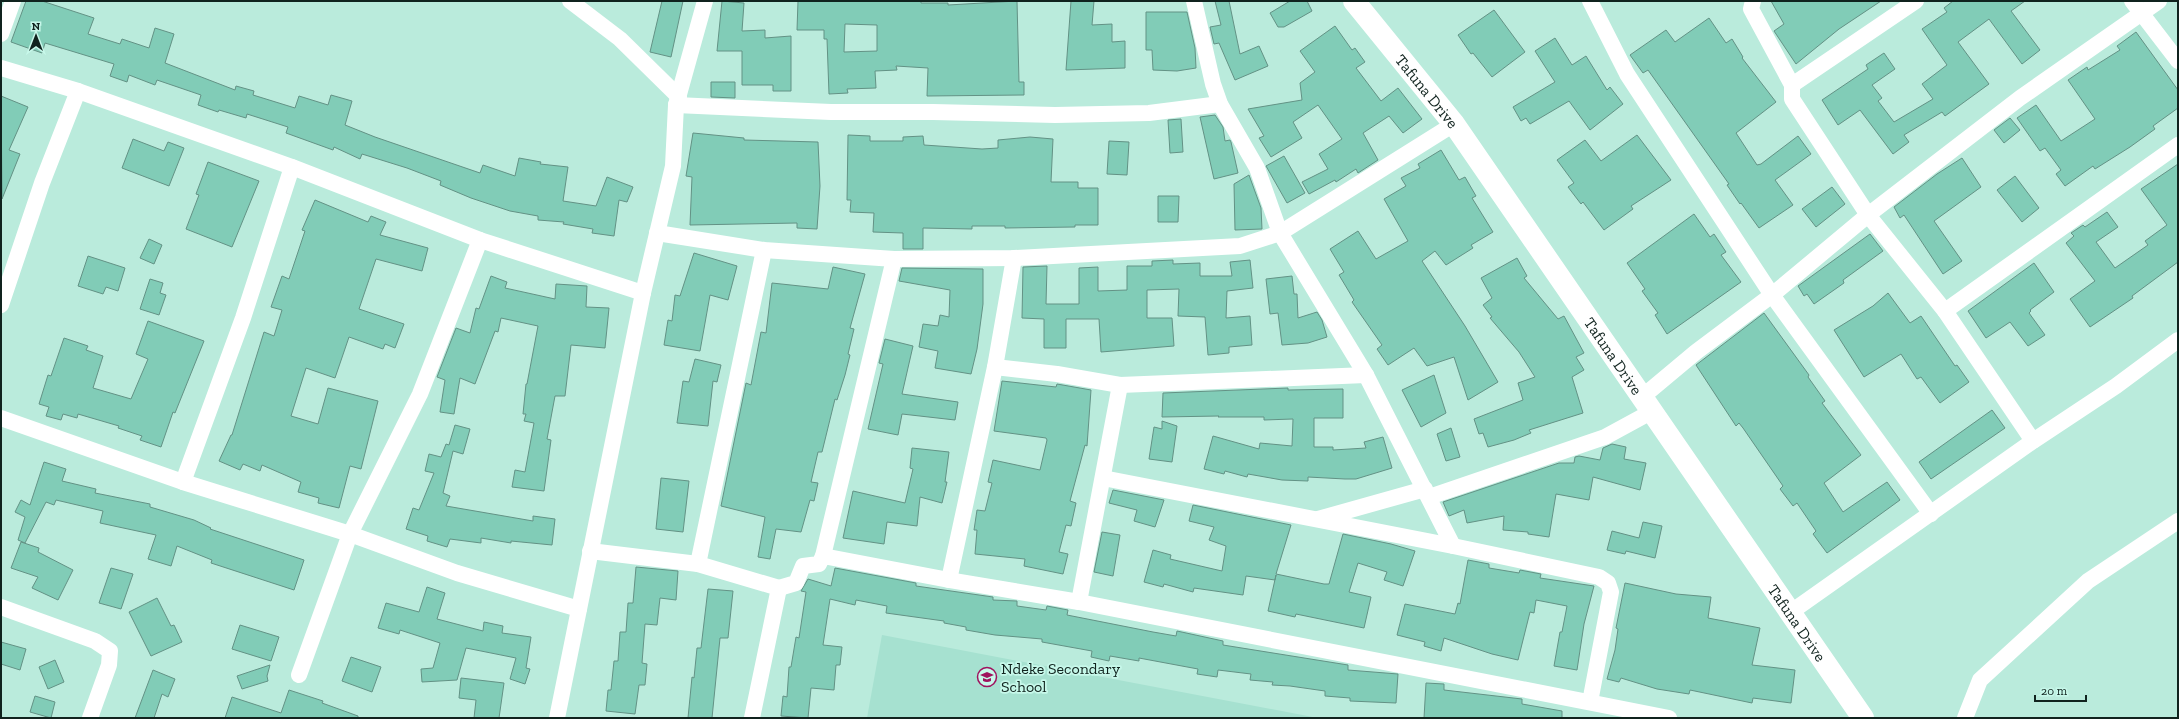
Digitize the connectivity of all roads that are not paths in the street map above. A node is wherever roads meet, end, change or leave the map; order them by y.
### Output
1 (13, 1) edge
2 (570, 1) edge
3 (705, 1) edge
4 (1194, 1) edge
5 (1354, 1) edge
6 (1590, 1) edge
7 (1752, 1) edge
8 (1916, 1) edge
9 (2132, 1) edge
10 (2159, 1) edge
11 (2142, 14) junction
12 (1, 34) edge
13 (2178, 61) edge
14 (1, 68) edge
15 (1792, 85) junction
16 (78, 91) junction
17 (677, 101) junction
18 (1220, 104) junction
19 (1454, 124) junction
20 (2178, 145) edge
21 (292, 168) junction
22 (1868, 215) junction
23 (1280, 233) junction
24 (657, 234) junction
25 (480, 240) junction
26 (764, 250) junction
27 (1014, 258) junction
28 (894, 259) junction
29 (643, 293) junction
30 (1772, 296) junction
31 (1, 305) edge
32 (1944, 311) junction
33 (2178, 340) edge
34 (995, 367) junction
35 (1366, 375) junction
36 (1120, 385) junction
37 (1646, 405) junction
38 (1, 418) edge
39 (2033, 441) junction
40 (1103, 478) junction
41 (183, 482) junction
42 (1427, 493) junction
43 (1931, 514) junction
44 (1315, 520) junction
45 (2178, 521) edge
46 (350, 534) junction
47 (1453, 546) junction
48 (590, 551) junction
49 (823, 556) junction
50 (698, 564) junction
51 (949, 580) junction
52 (779, 588) junction
53 (1079, 602) junction
54 (1, 607) edge
55 (579, 609) junction
56 (1791, 612) junction
57 (299, 675) dead end
58 (1591, 708) edge
59 (90, 718) edge
60 (557, 718) edge
61 (752, 718) edge
62 (1669, 718) edge
63 (1862, 718) edge
64 (1964, 718) edge

1 - 12 street
2 - 17 street
3 - 17 street
4 - 18 street
5 - 19 main road, Tafuna Drive
6 - 30 street
7 - 15 street
8 - 15 street
9 - 11 street
10 - 11 street
11 - 13 street
11 - 22 street
14 - 16 street
15 - 22 street
16 - 21 street
16 - 31 street
17 - 18 street
17 - 24 street
18 - 23 street
19 - 23 street
19 - 37 main road, Tafuna Drive
20 - 32 street
21 - 25 street
21 - 41 street
22 - 30 street
22 - 32 street
23 - 27 street
23 - 35 street
24 - 26 street
24 - 29 street
25 - 29 street
25 - 46 street
26 - 28 street
26 - 50 street
27 - 28 street
27 - 34 street
28 - 49 street
29 - 48 street
30 - 37 street
30 - 43 street
32 - 39 street
33 - 39 street
34 - 36 street
34 - 51 street
35 - 36 street
35 - 42 street
36 - 40 street
37 - 42 street
37 - 56 main road, Tafuna Drive
38 - 41 street
39 - 43 street
40 - 44 street
40 - 53 street
41 - 46 street
42 - 44 street
42 - 47 street
43 - 56 street
44 - 47 street
45 - 64 street
46 - 55 street
46 - 57 street
47 - 58 street
48 - 50 street
48 - 55 street
49 - 51 street
49 - 52 street
50 - 52 street
51 - 53 street
52 - 61 street
53 - 58 street
54 - 59 street
55 - 60 street
56 - 63 main road, Tafuna Drive
58 - 62 street

